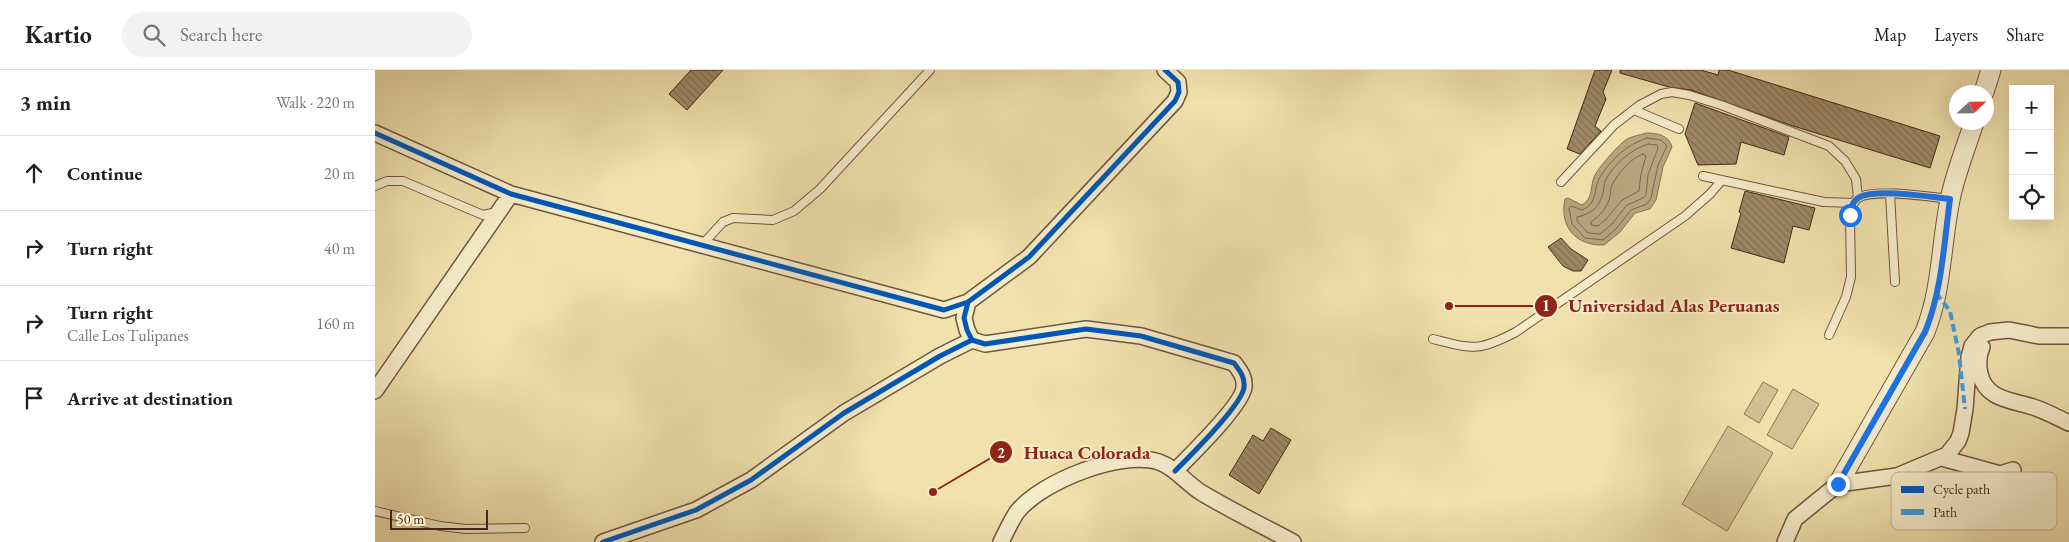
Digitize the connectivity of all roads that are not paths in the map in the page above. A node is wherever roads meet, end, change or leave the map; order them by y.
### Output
1 (930, 70) edge
2 (1165, 70) edge
3 (1991, 70) edge
4 (1986, 85) edge
5 (1634, 110) junction
6 (1679, 129) dead end
7 (1972, 130) edge
8 (375, 133) edge
9 (1703, 176) dead end
10 (1723, 180) junction
11 (1561, 182) dead end
12 (375, 186) edge
13 (511, 194) junction
14 (1890, 194) junction
15 (1950, 199) junction
16 (1856, 200) junction
17 (499, 212) junction
18 (702, 245) junction
19 (1895, 282) dead end
20 (968, 302) junction
21 (1992, 332) junction
22 (1829, 335) dead end
23 (2069, 336) edge
24 (1433, 339) dead end
25 (972, 340) junction
26 (375, 391) edge
27 (2069, 424) edge
28 (1941, 458) junction
29 (2013, 470) dead end
30 (1175, 471) junction
31 (1907, 472) edge
32 (1993, 472) edge
33 (2006, 472) edge
34 (1891, 477) edge
35 (1838, 484) junction
36 (375, 511) edge
37 (525, 528) dead end
38 (603, 542) edge
39 (1001, 542) edge
40 (1293, 542) edge
41 (1785, 542) edge

1 - 18 lane
2 - 20 street
3 - 4 street
5 - 6 lane
5 - 11 lane
5 - 16 lane
7 - 15 street
8 - 13 street
9 - 10 lane
10 - 16 lane
10 - 24 lane
12 - 17 lane
13 - 17 street
13 - 18 street
14 - 15 lane
14 - 16 lane
14 - 19 lane
15 - 35 street
16 - 22 lane
17 - 26 street
18 - 20 street
20 - 25 street
21 - 23 street
21 - 27 street
21 - 28 street
25 - 30 street
25 - 38 street
28 - 31 street
28 - 32 street
29 - 33 street
30 - 39 street
30 - 40 street
34 - 35 street
35 - 41 street
36 - 37 lane

